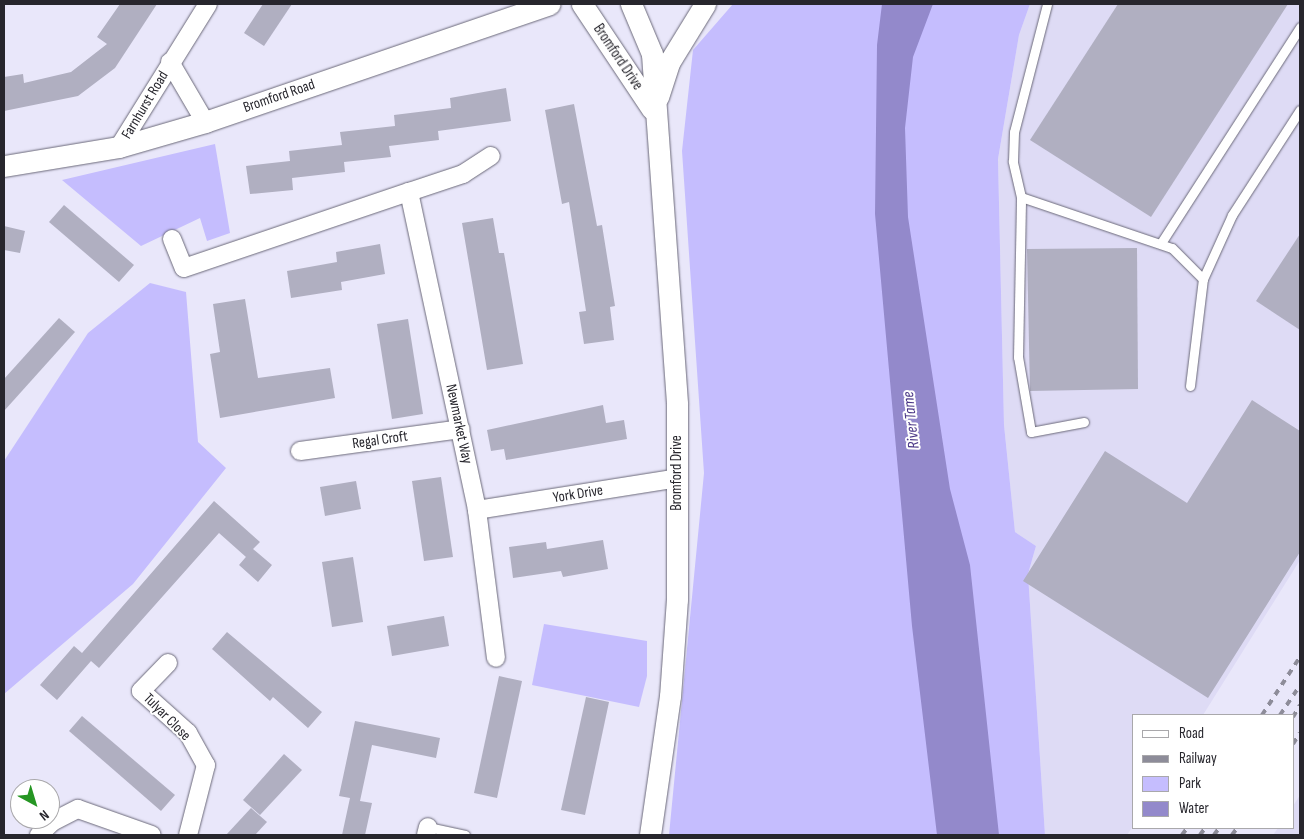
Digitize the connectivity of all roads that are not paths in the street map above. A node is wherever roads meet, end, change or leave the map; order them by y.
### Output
1 (208, 4) edge
2 (549, 4) edge
3 (582, 4) edge
4 (631, 4) edge
5 (705, 4) edge
6 (1047, 4) edge
7 (1300, 27) edge
8 (170, 62) junction
9 (1300, 110) edge
10 (653, 111) junction
11 (205, 122) junction
12 (119, 147) junction
13 (491, 156) dead end
14 (4, 166) edge
15 (408, 192) junction
16 (1021, 198) junction
17 (172, 239) dead end
18 (1160, 243) junction
19 (1203, 279) junction
20 (1190, 386) dead end
21 (1084, 422) dead end
22 (460, 429) junction
23 (300, 451) dead end
24 (678, 478) junction
25 (478, 510) junction
26 (496, 658) dead end
27 (168, 663) dead end
28 (427, 831) edge
29 (39, 835) edge
30 (152, 835) edge
31 (188, 835) edge
32 (465, 835) edge
33 (650, 835) edge

1 - 8 street, Farnhurst Road
2 - 11 street, Bromford Road
3 - 10 street, Bromford Drive
4 - 10 street, Bromford Drive
5 - 10 street, Bromford Drive
6 - 16 lane
7 - 18 lane
8 - 11 street, Farnhurst Road
8 - 12 street, Farnhurst Road
9 - 19 lane
10 - 24 street, Bromford Drive
11 - 12 street, Bromford Road
12 - 14 street, Bromford Road
13 - 15 street
15 - 17 street
15 - 22 street, Newmarket Way
16 - 18 lane
16 - 21 lane
18 - 19 lane
19 - 20 lane
22 - 23 street, Regal Croft
22 - 25 street, Newmarket Way
24 - 25 street, York Drive
24 - 33 street, Bromford Drive
25 - 26 street, Newmarket Way
27 - 31 street, Tulyar Close
28 - 32 lane
29 - 30 street

